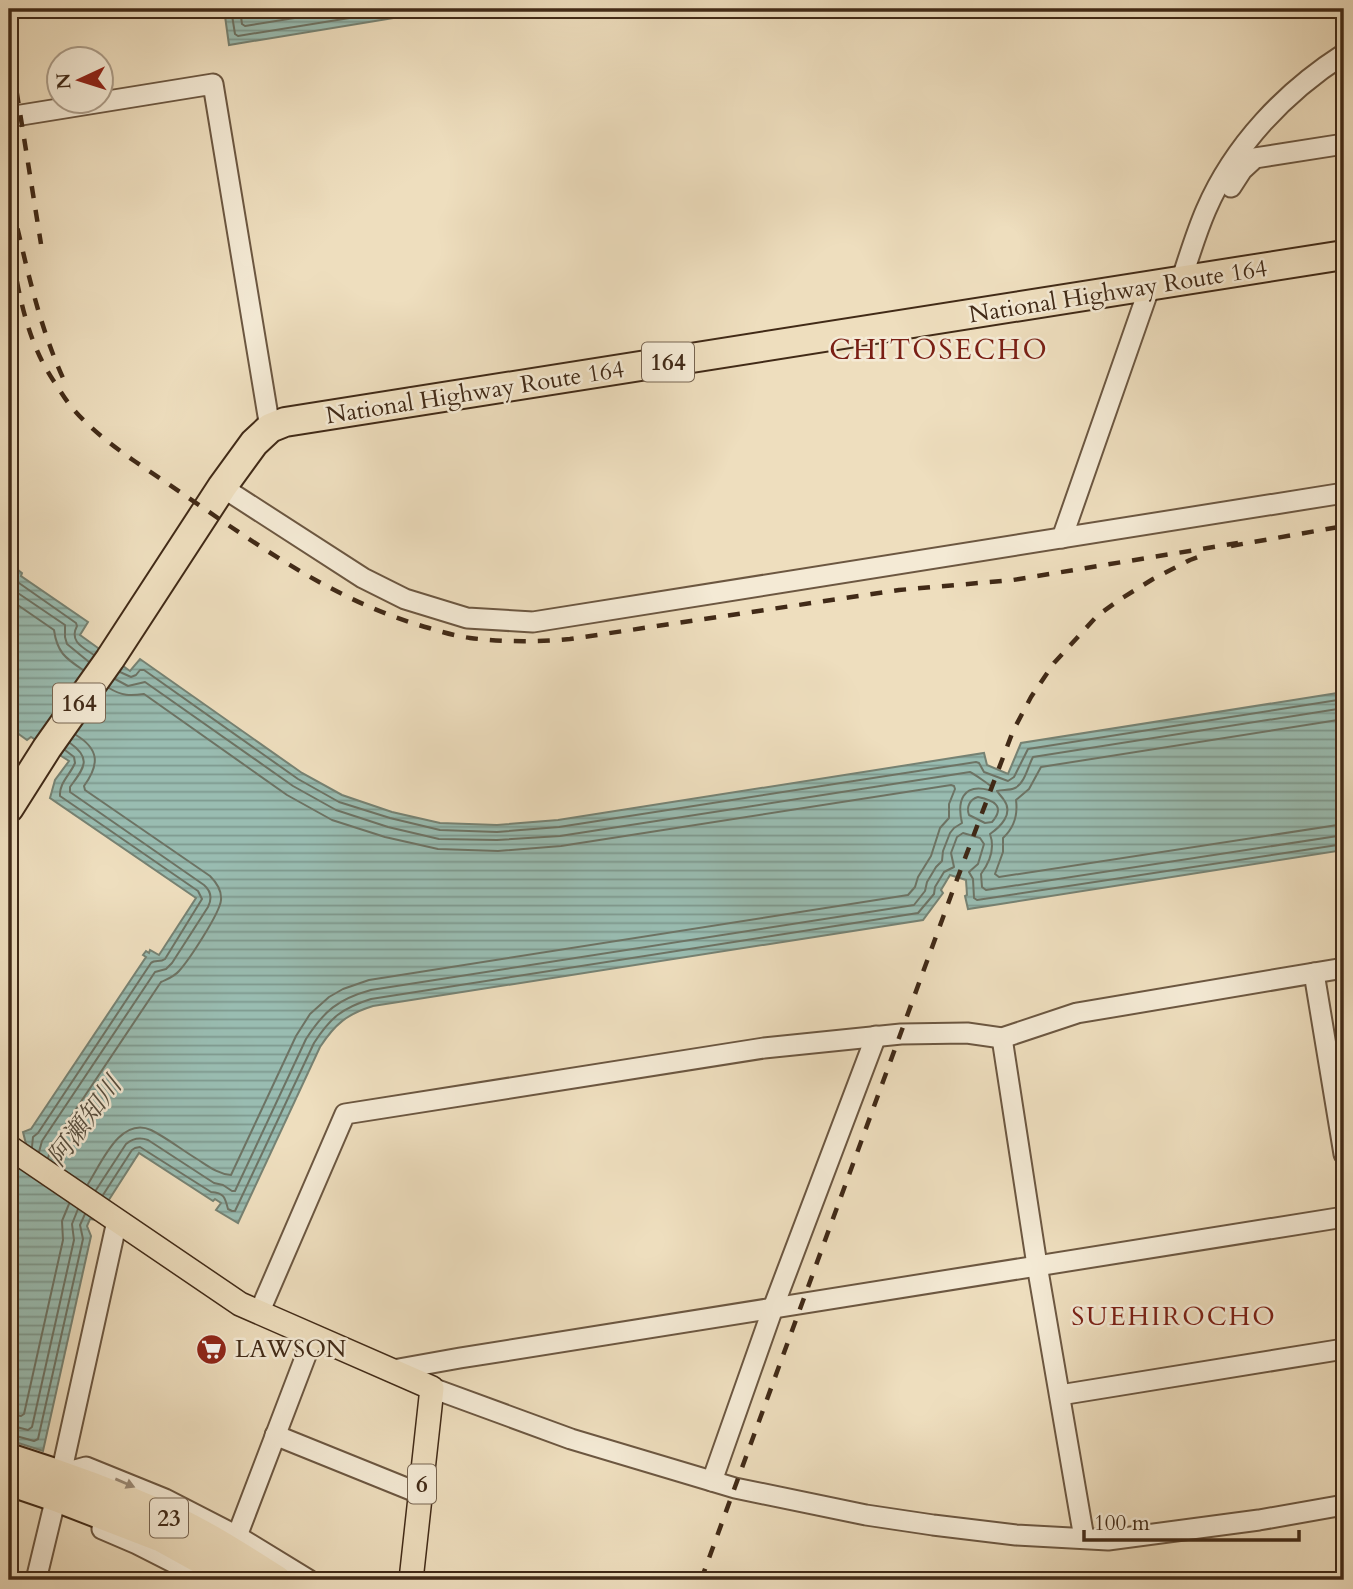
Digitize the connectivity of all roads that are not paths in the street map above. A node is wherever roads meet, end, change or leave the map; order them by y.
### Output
1 (1344, 54) edge
2 (9, 117) edge
3 (1344, 144) edge
4 (1344, 255) edge
5 (1187, 280) junction
6 (1150, 286) junction
7 (270, 428) junction
8 (222, 487) junction
9 (1344, 493) edge
10 (1062, 538) junction
11 (11, 800) edge
12 (1344, 968) edge
13 (1314, 973) junction
14 (876, 1036) junction
15 (1002, 1038) junction
16 (9, 1147) edge
17 (1344, 1154) edge
18 (1344, 1217) edge
19 (112, 1218) junction
20 (1037, 1265) junction
21 (773, 1308) junction
22 (259, 1313) junction
23 (313, 1337) junction
24 (1344, 1349) edge
25 (393, 1370) junction
26 (432, 1388) junction
27 (1060, 1395) junction
28 (275, 1435) junction
29 (9, 1458) edge
30 (57, 1481) junction
31 (712, 1481) junction
32 (15, 1483) edge
33 (421, 1494) junction
34 (1344, 1505) edge
35 (237, 1536) junction
36 (1084, 1538) junction
37 (181, 1574) edge
38 (36, 1580) edge
39 (208, 1580) edge
40 (238, 1580) edge
41 (277, 1580) edge
42 (309, 1580) edge
43 (411, 1580) edge

1 - 5 street
2 - 7 street
3 - 5 street
4 - 5 highway, National Highway Route 164 / 164
5 - 6 highway, National Highway Route 164 / 164
6 - 7 highway, National Highway Route 164 / 164
6 - 10 street
7 - 8 highway, 164
8 - 10 street
8 - 11 highway, 164
9 - 10 street
12 - 13 street
13 - 15 street
13 - 17 street
14 - 15 street
14 - 21 street
14 - 22 street
15 - 20 street
16 - 19 main road
18 - 20 street
19 - 22 main road
19 - 30 street
20 - 21 street
20 - 27 street
21 - 25 street
21 - 31 street
22 - 23 main road
23 - 25 main road
23 - 28 street
24 - 27 street
25 - 26 main road
26 - 31 street
26 - 33 main road, 6
27 - 36 street
28 - 33 street
28 - 35 street
29 - 30 highway, 23
30 - 32 highway, 23
30 -> 35 street
30 - 37 street
30 - 38 street
30 - 40 highway, 23
30 - 41 highway, 23
31 - 36 street
33 - 43 main road, 6
34 - 36 street
35 - 42 street
37 - 39 street

